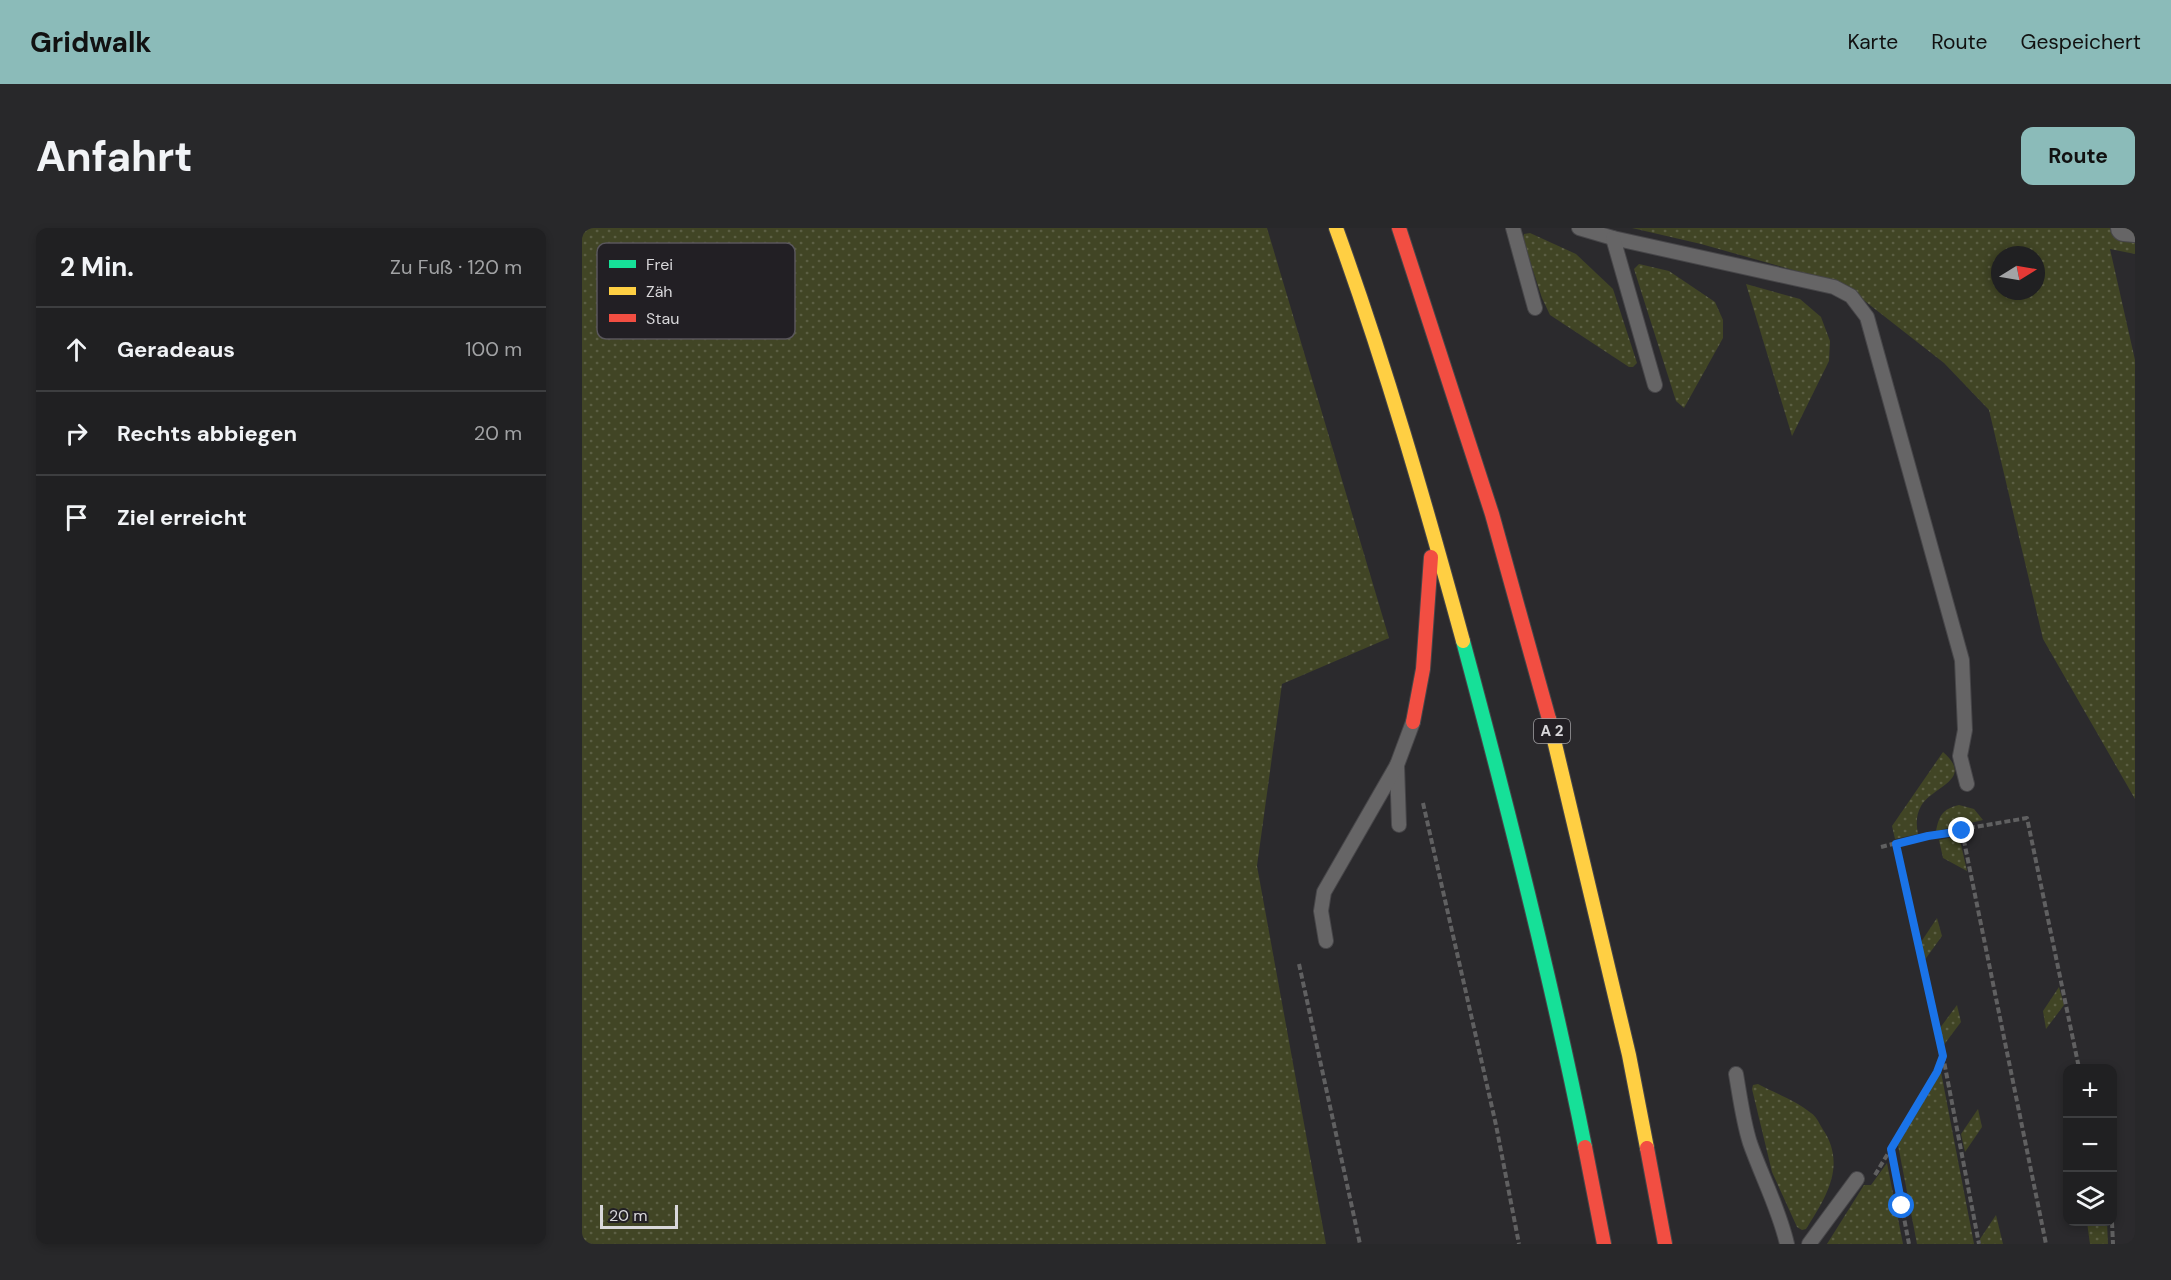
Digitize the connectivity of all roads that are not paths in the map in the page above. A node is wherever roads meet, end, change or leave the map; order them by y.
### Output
1 (1336, 228) edge
2 (1399, 228) edge
3 (1513, 228) edge
4 (1579, 228) edge
5 (2124, 228) edge
6 (2135, 229) edge
7 (1613, 238) junction
8 (1535, 308) dead end
9 (1655, 385) dead end
10 (1433, 531) junction
11 (1413, 722) joint
12 (1397, 765) junction
13 (1966, 783) dead end
14 (1399, 825) dead end
15 (1326, 941) dead end
16 (1736, 1074) dead end
17 (1857, 1179) road end
18 (1604, 1244) edge
19 (1665, 1244) edge
20 (1787, 1244) edge
21 (1809, 1244) edge

1 - 10 highway
2 - 19 highway, A 2
3 - 8 lane
4 - 7 lane
5 - 6 street
7 - 9 lane
7 - 13 lane
10 - 11 highway
10 - 18 highway
11 - 12 lane
12 - 14 lane
12 - 15 lane
16 - 20 lane
17 - 21 lane

